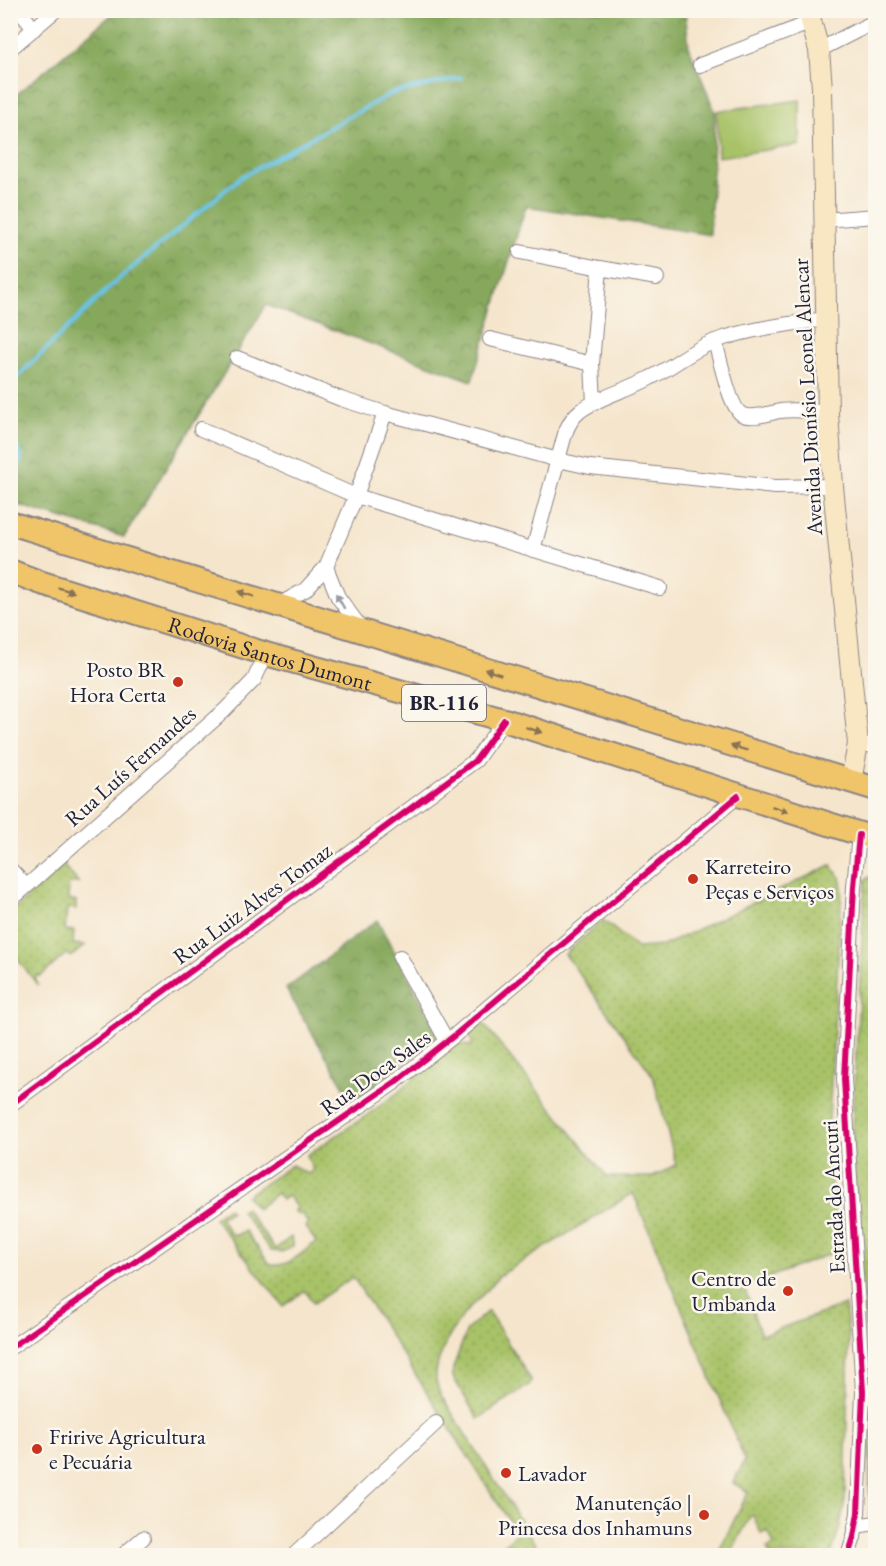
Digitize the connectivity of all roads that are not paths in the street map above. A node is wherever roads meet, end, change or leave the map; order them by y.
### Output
1 (19, 10) edge
2 (56, 10) edge
3 (810, 16) edge
4 (876, 21) edge
5 (34, 29) junction
6 (10, 49) edge
7 (819, 50) junction
8 (700, 65) dead end
9 (876, 216) edge
10 (824, 220) junction
11 (520, 252) dead end
12 (600, 268) junction
13 (657, 278) dead end
14 (826, 319) junction
15 (490, 339) dead end
16 (715, 341) junction
17 (237, 358) dead end
18 (592, 364) junction
19 (594, 403) junction
20 (828, 412) junction
21 (385, 413) junction
22 (201, 429) dead end
23 (558, 460) junction
24 (833, 486) junction
25 (356, 496) junction
26 (10, 523) edge
27 (533, 550) junction
28 (326, 567) junction
29 (10, 571) edge
30 (660, 588) dead end
31 (280, 604) junction
32 (363, 630) junction
33 (266, 654) junction
34 (504, 720) junction
35 (867, 745) edge
36 (851, 782) junction
37 (876, 789) edge
38 (738, 796) junction
39 (867, 837) edge
40 (10, 869) edge
41 (26, 886) junction
42 (10, 901) edge
43 (400, 957) dead end
44 (447, 1041) junction
45 (10, 1105) edge
46 (10, 1348) edge
47 (436, 1423) dead end
48 (876, 1523) edge
49 (855, 1526) junction
50 (143, 1538) dead end
51 (122, 1556) edge
52 (293, 1556) edge
53 (848, 1556) edge

1 - 5 street
2 - 5 street
3 - 7 main road, Avenida Dionísio Leonel Alencar
3 - 8 street
4 - 7 street
5 - 6 street
7 - 10 main road, Avenida Dionísio Leonel Alencar
9 - 10 street
10 - 14 main road, Avenida Dionísio Leonel Alencar
11 - 12 street
12 - 13 street
12 - 18 street
14 - 16 street
14 - 20 main road, Avenida Dionísio Leonel Alencar
15 - 18 street
16 - 19 street
16 - 20 street
17 - 21 street
18 - 19 street
19 - 23 street
20 - 24 main road, Avenida Dionísio Leonel Alencar
21 - 23 street
21 - 25 street
22 - 25 street
23 - 24 street
23 - 27 street
24 - 35 main road, Avenida Dionísio Leonel Alencar
25 - 27 street
25 - 28 street
31 -> 26 highway, BR-116
27 - 30 street
28 - 31 street
32 -> 28 street
29 -> 33 highway, Rodovia Santos Dumont / BR-116
31 - 32 highway, BR-116
36 -> 32 highway, BR-116
33 - 34 highway, Rodovia Santos Dumont / BR-116
33 - 41 street, Rua Luís Fernandes
34 -> 38 highway, Rodovia Santos Dumont / BR-116
34 - 45 street, Rua Luiz Alves Tomaz
35 - 36 main road, Avenida Dionísio Leonel Alencar
36 - 37 highway, BR-116
38 -> 39 highway, Rodovia Santos Dumont / BR-116
38 - 44 street, Rua Doca Sales
39 - 49 street, Estrada do Ancuri
40 - 41 street
41 - 42 street, Rua Luís Fernandes
43 - 44 street
44 - 46 street, Rua Doca Sales
47 - 52 street
48 - 49 street
49 - 53 street, Estrada do Ancuri
50 - 51 street

